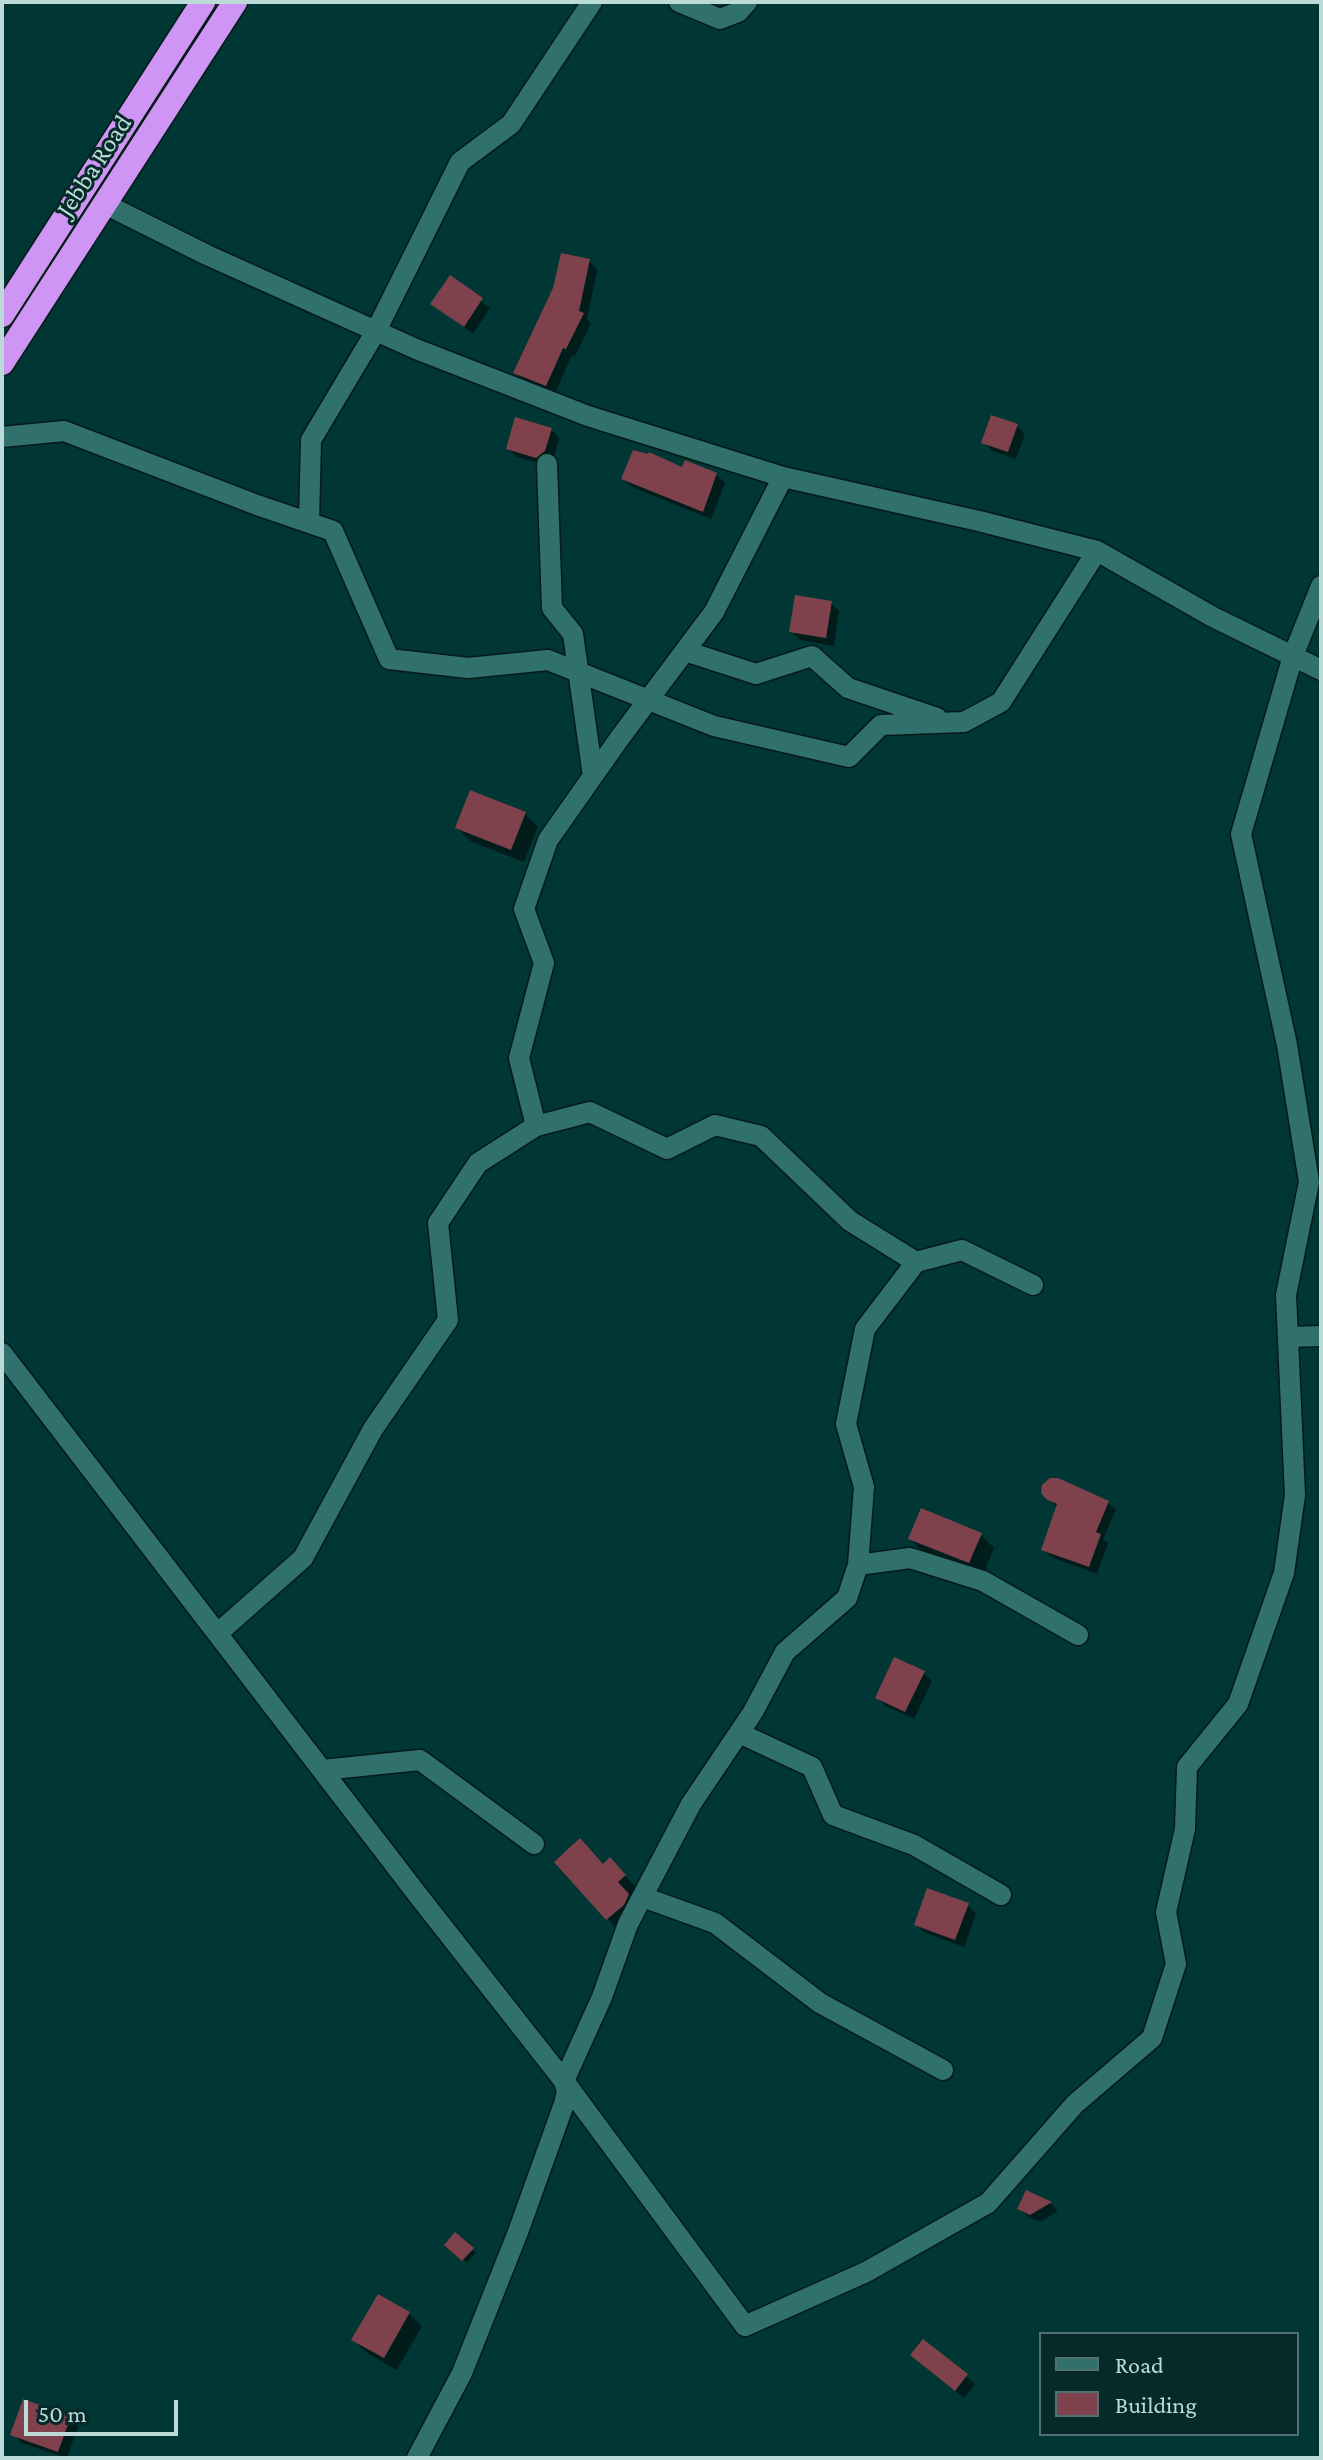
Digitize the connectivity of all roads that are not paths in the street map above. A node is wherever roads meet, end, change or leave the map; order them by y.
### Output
1 (203, 2) edge
2 (235, 2) edge
3 (592, 2) edge
4 (679, 2) edge
5 (747, 2) edge
6 (103, 203) junction
7 (2, 315) edge
8 (376, 331) junction
9 (2, 363) edge
10 (2, 437) edge
11 (547, 464) dead end
12 (783, 477) junction
13 (309, 522) junction
14 (1097, 551) junction
15 (1321, 586) edge
16 (685, 651) junction
17 (1293, 656) junction
18 (1321, 670) edge
19 (577, 671) junction
20 (649, 699) junction
21 (949, 722) junction
22 (593, 776) junction
23 (536, 1126) junction
24 (916, 1262) junction
25 (1033, 1285) dead end
26 (1321, 1336) edge
27 (1288, 1337) junction
28 (2, 1353) edge
29 (858, 1565) junction
30 (218, 1633) junction
31 (1078, 1635) dead end
32 (739, 1733) junction
33 (322, 1770) junction
34 (534, 1844) dead end
35 (1001, 1895) dead end
36 (643, 1897) junction
37 (943, 2070) dead end
38 (564, 2081) junction
39 (417, 2458) edge

1 - 7 highway
2 - 6 highway, Jebba Road
3 - 8 street
4 - 5 street
6 - 8 street
6 - 9 highway, Jebba Road
8 - 12 street
8 - 13 street
10 - 13 street
11 - 19 street
12 - 14 street
12 - 16 street
13 - 19 street
14 - 17 street
14 - 21 street
15 - 17 street
16 - 20 street
16 - 21 street
17 - 18 street
17 - 27 street
19 - 20 street
19 - 22 street
20 - 21 street
20 - 22 street
22 - 23 street
23 - 24 street
23 - 30 street
24 - 25 street
24 - 29 street
26 - 27 street
27 - 38 street
28 - 30 street
29 - 31 street
29 - 32 street
30 - 33 street
32 - 35 street
32 - 36 street
33 - 34 street
33 - 38 street
36 - 37 street
36 - 38 street
38 - 39 street

